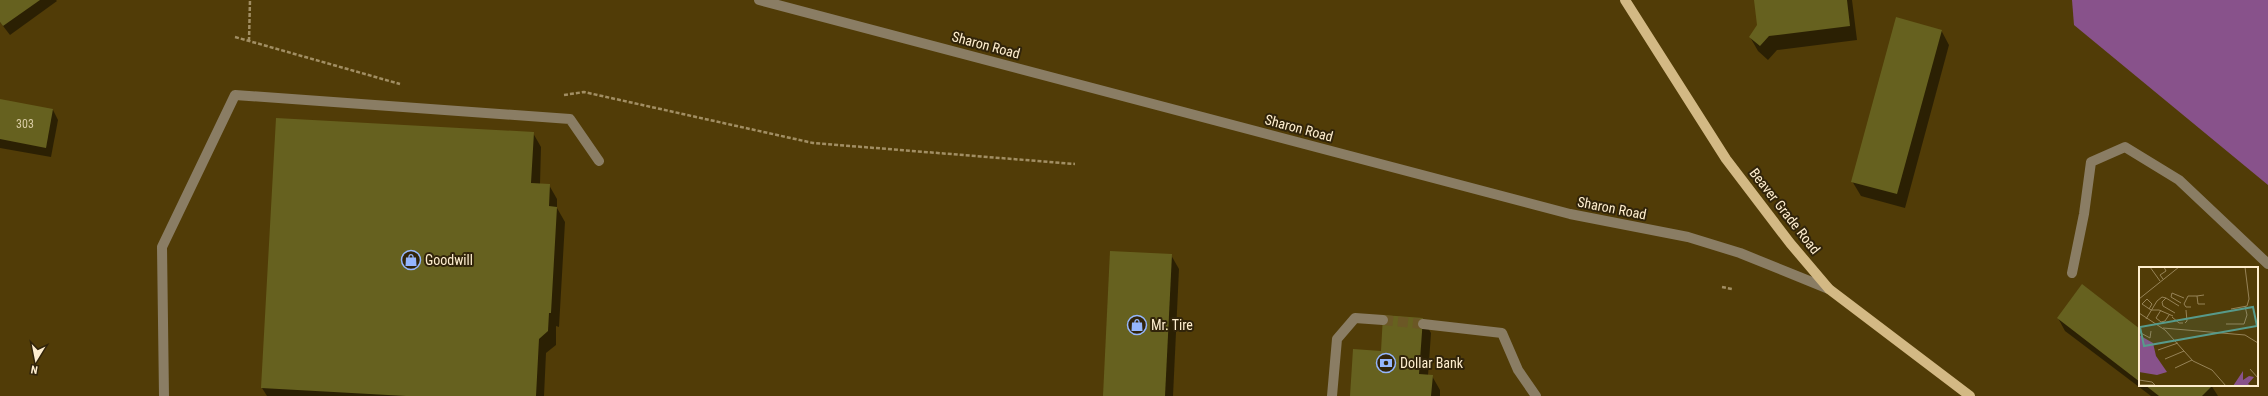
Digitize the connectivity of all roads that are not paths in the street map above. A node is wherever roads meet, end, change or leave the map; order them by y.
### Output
1 (759, 0) edge
2 (1625, 0) edge
3 (599, 161) dead end
4 (2268, 264) edge
5 (2072, 273) dead end
6 (1829, 289) junction
7 (1383, 320) tunnel mouth
8 (1423, 324) tunnel mouth
9 (164, 396) edge
10 (1332, 396) edge
11 (1536, 396) edge
12 (1970, 396) edge

1 - 6 street, Sharon Road
2 - 6 main road, Beaver Grade Road
3 - 9 street
4 - 5 street
6 - 12 main road, Beaver Grade Road
7 - 10 street
8 - 11 street

